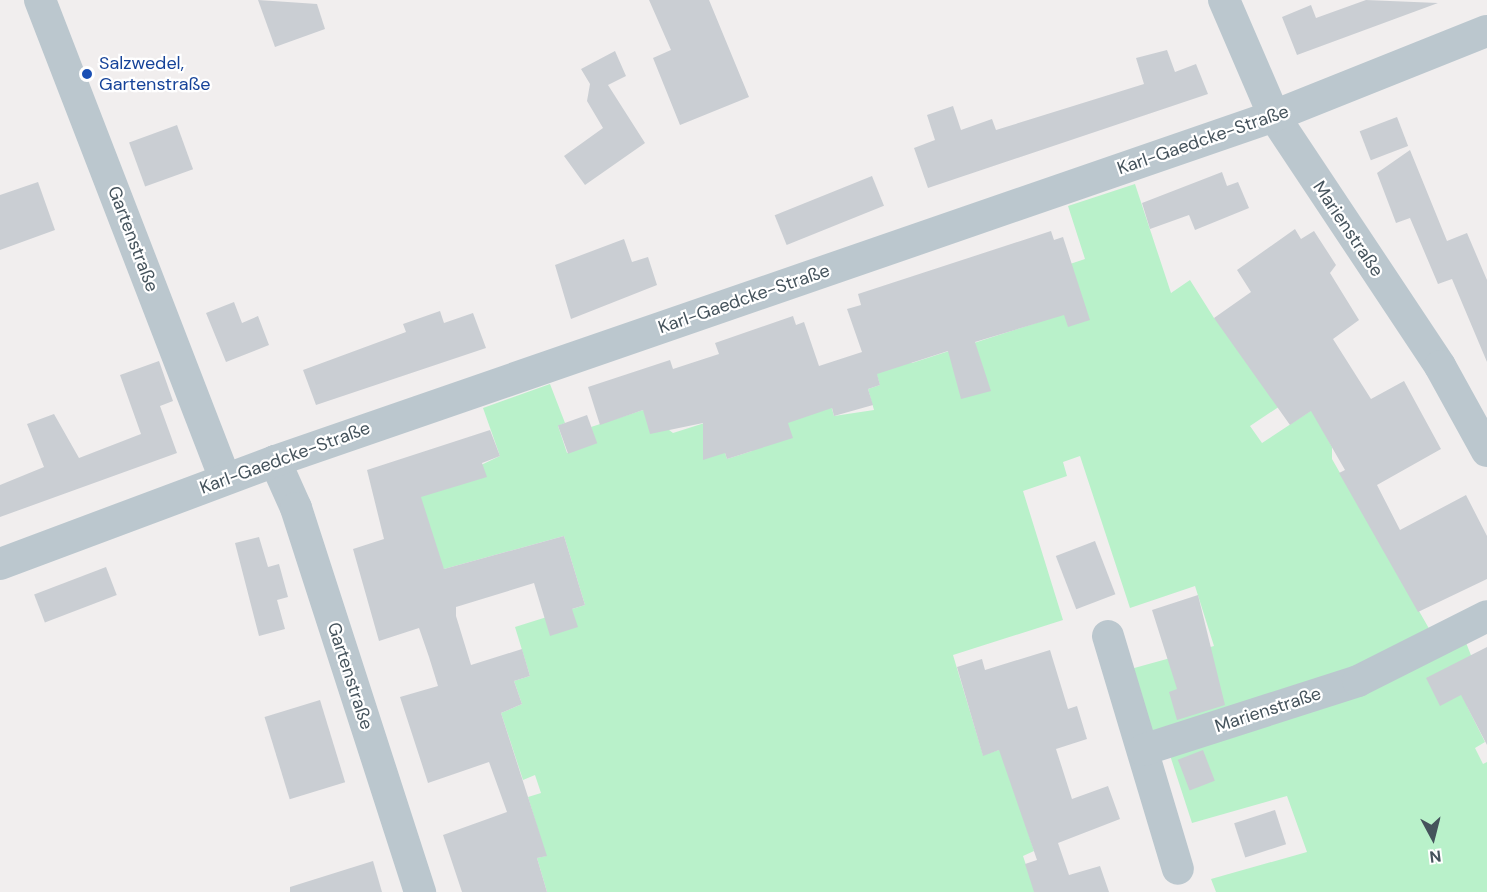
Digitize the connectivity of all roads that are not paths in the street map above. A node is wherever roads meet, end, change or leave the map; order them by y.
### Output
1 (40, 0) edge
2 (1224, 0) edge
3 (1487, 31) edge
4 (1274, 116) junction
5 (1487, 451) edge
6 (275, 461) junction
7 (225, 479) junction
8 (0, 564) edge
9 (1487, 616) edge
10 (1108, 636) dead end
11 (1143, 750) junction
12 (1178, 869) dead end
13 (420, 892) edge

1 - 7 street, Gartenstraße
2 - 4 street, Marienstraße
3 - 4 street, Karl-Gaedcke-Straße
4 - 5 street, Marienstraße
4 - 6 street, Karl-Gaedcke-Straße
6 - 7 street, Karl-Gaedcke-Straße
6 - 13 street, Gartenstraße
7 - 8 street, Karl-Gaedcke-Straße
9 - 11 street, Marienstraße
10 - 11 street
11 - 12 street

